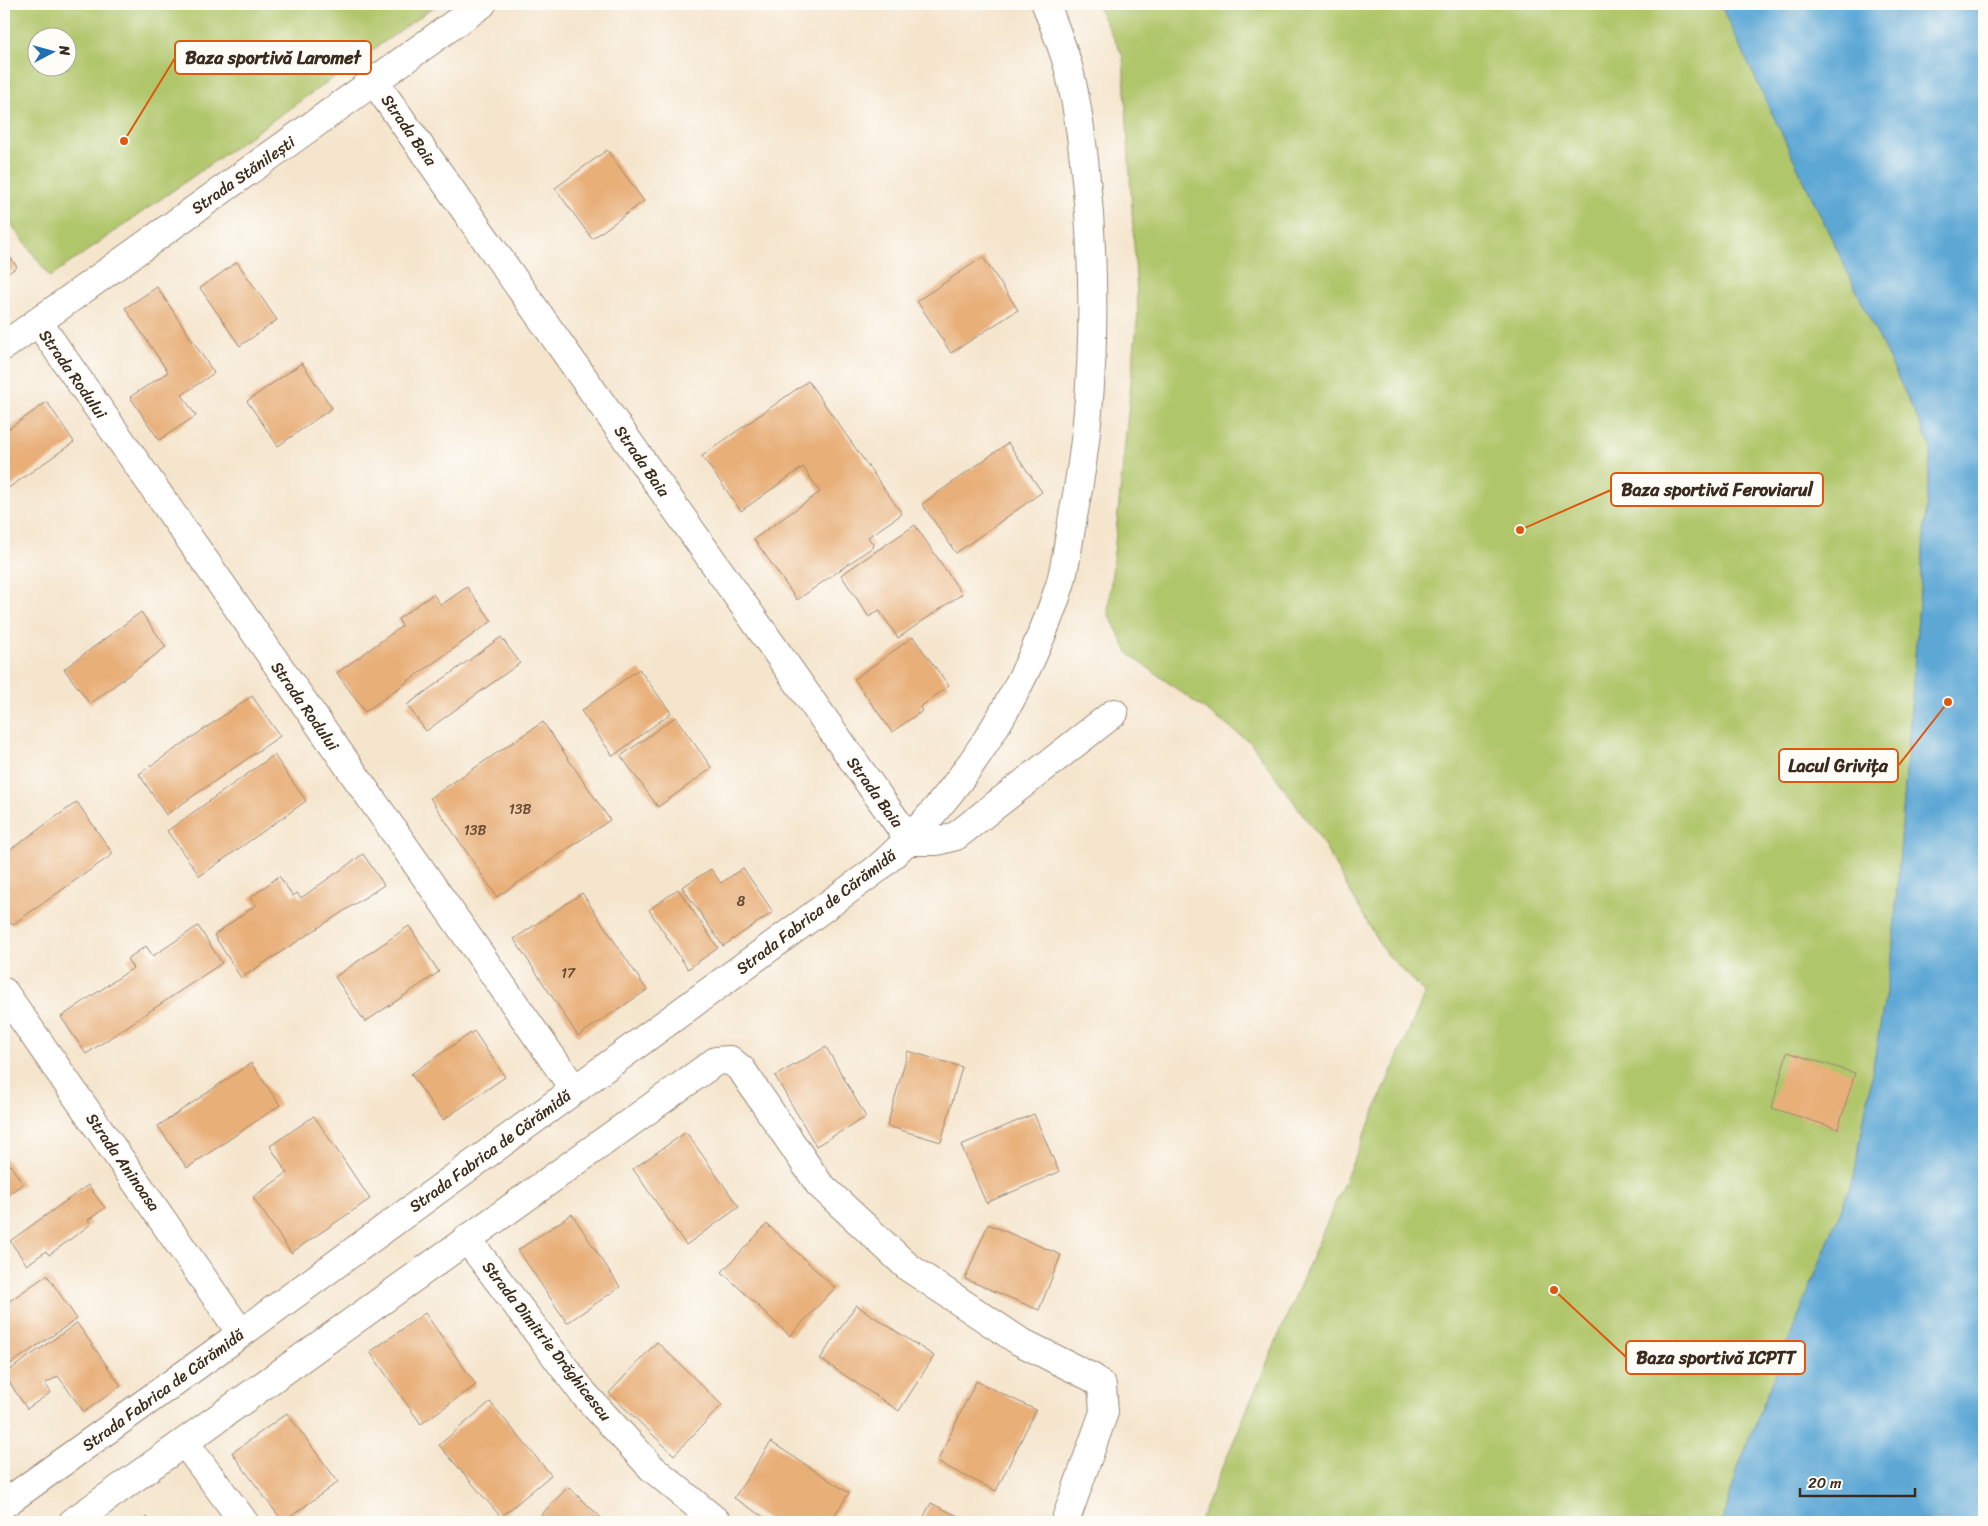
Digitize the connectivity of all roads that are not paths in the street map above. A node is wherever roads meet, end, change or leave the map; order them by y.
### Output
1 (482, 4) edge
2 (1046, 4) edge
3 (374, 81) junction
4 (38, 322) junction
5 (4, 346) edge
6 (1114, 713) dead end
7 (910, 841) junction
8 (4, 992) edge
9 (574, 1089) junction
10 (467, 1239) junction
11 (241, 1333) junction
12 (185, 1443) junction
13 (4, 1504) edge
14 (73, 1522) edge
15 (244, 1522) edge
16 (717, 1522) edge
17 (1065, 1522) edge

1 - 3 street, Strada Stănilești
2 - 7 street, Strada Fabrica de Cărămidă
3 - 4 street, Strada Stănilești
3 - 7 street, Strada Baia
4 - 5 street, Strada Stănilești
4 - 9 street, Strada Rodului
6 - 7 street
7 - 9 street, Strada Fabrica de Cărămidă
8 - 11 street, Strada Aninoasa
9 - 11 street, Strada Fabrica de Cărămidă
10 - 12 street
10 - 16 street, Strada Dimitrie Drăghicescu
10 - 17 street
11 - 13 street, Strada Fabrica de Cărămidă
12 - 14 street
12 - 15 street

